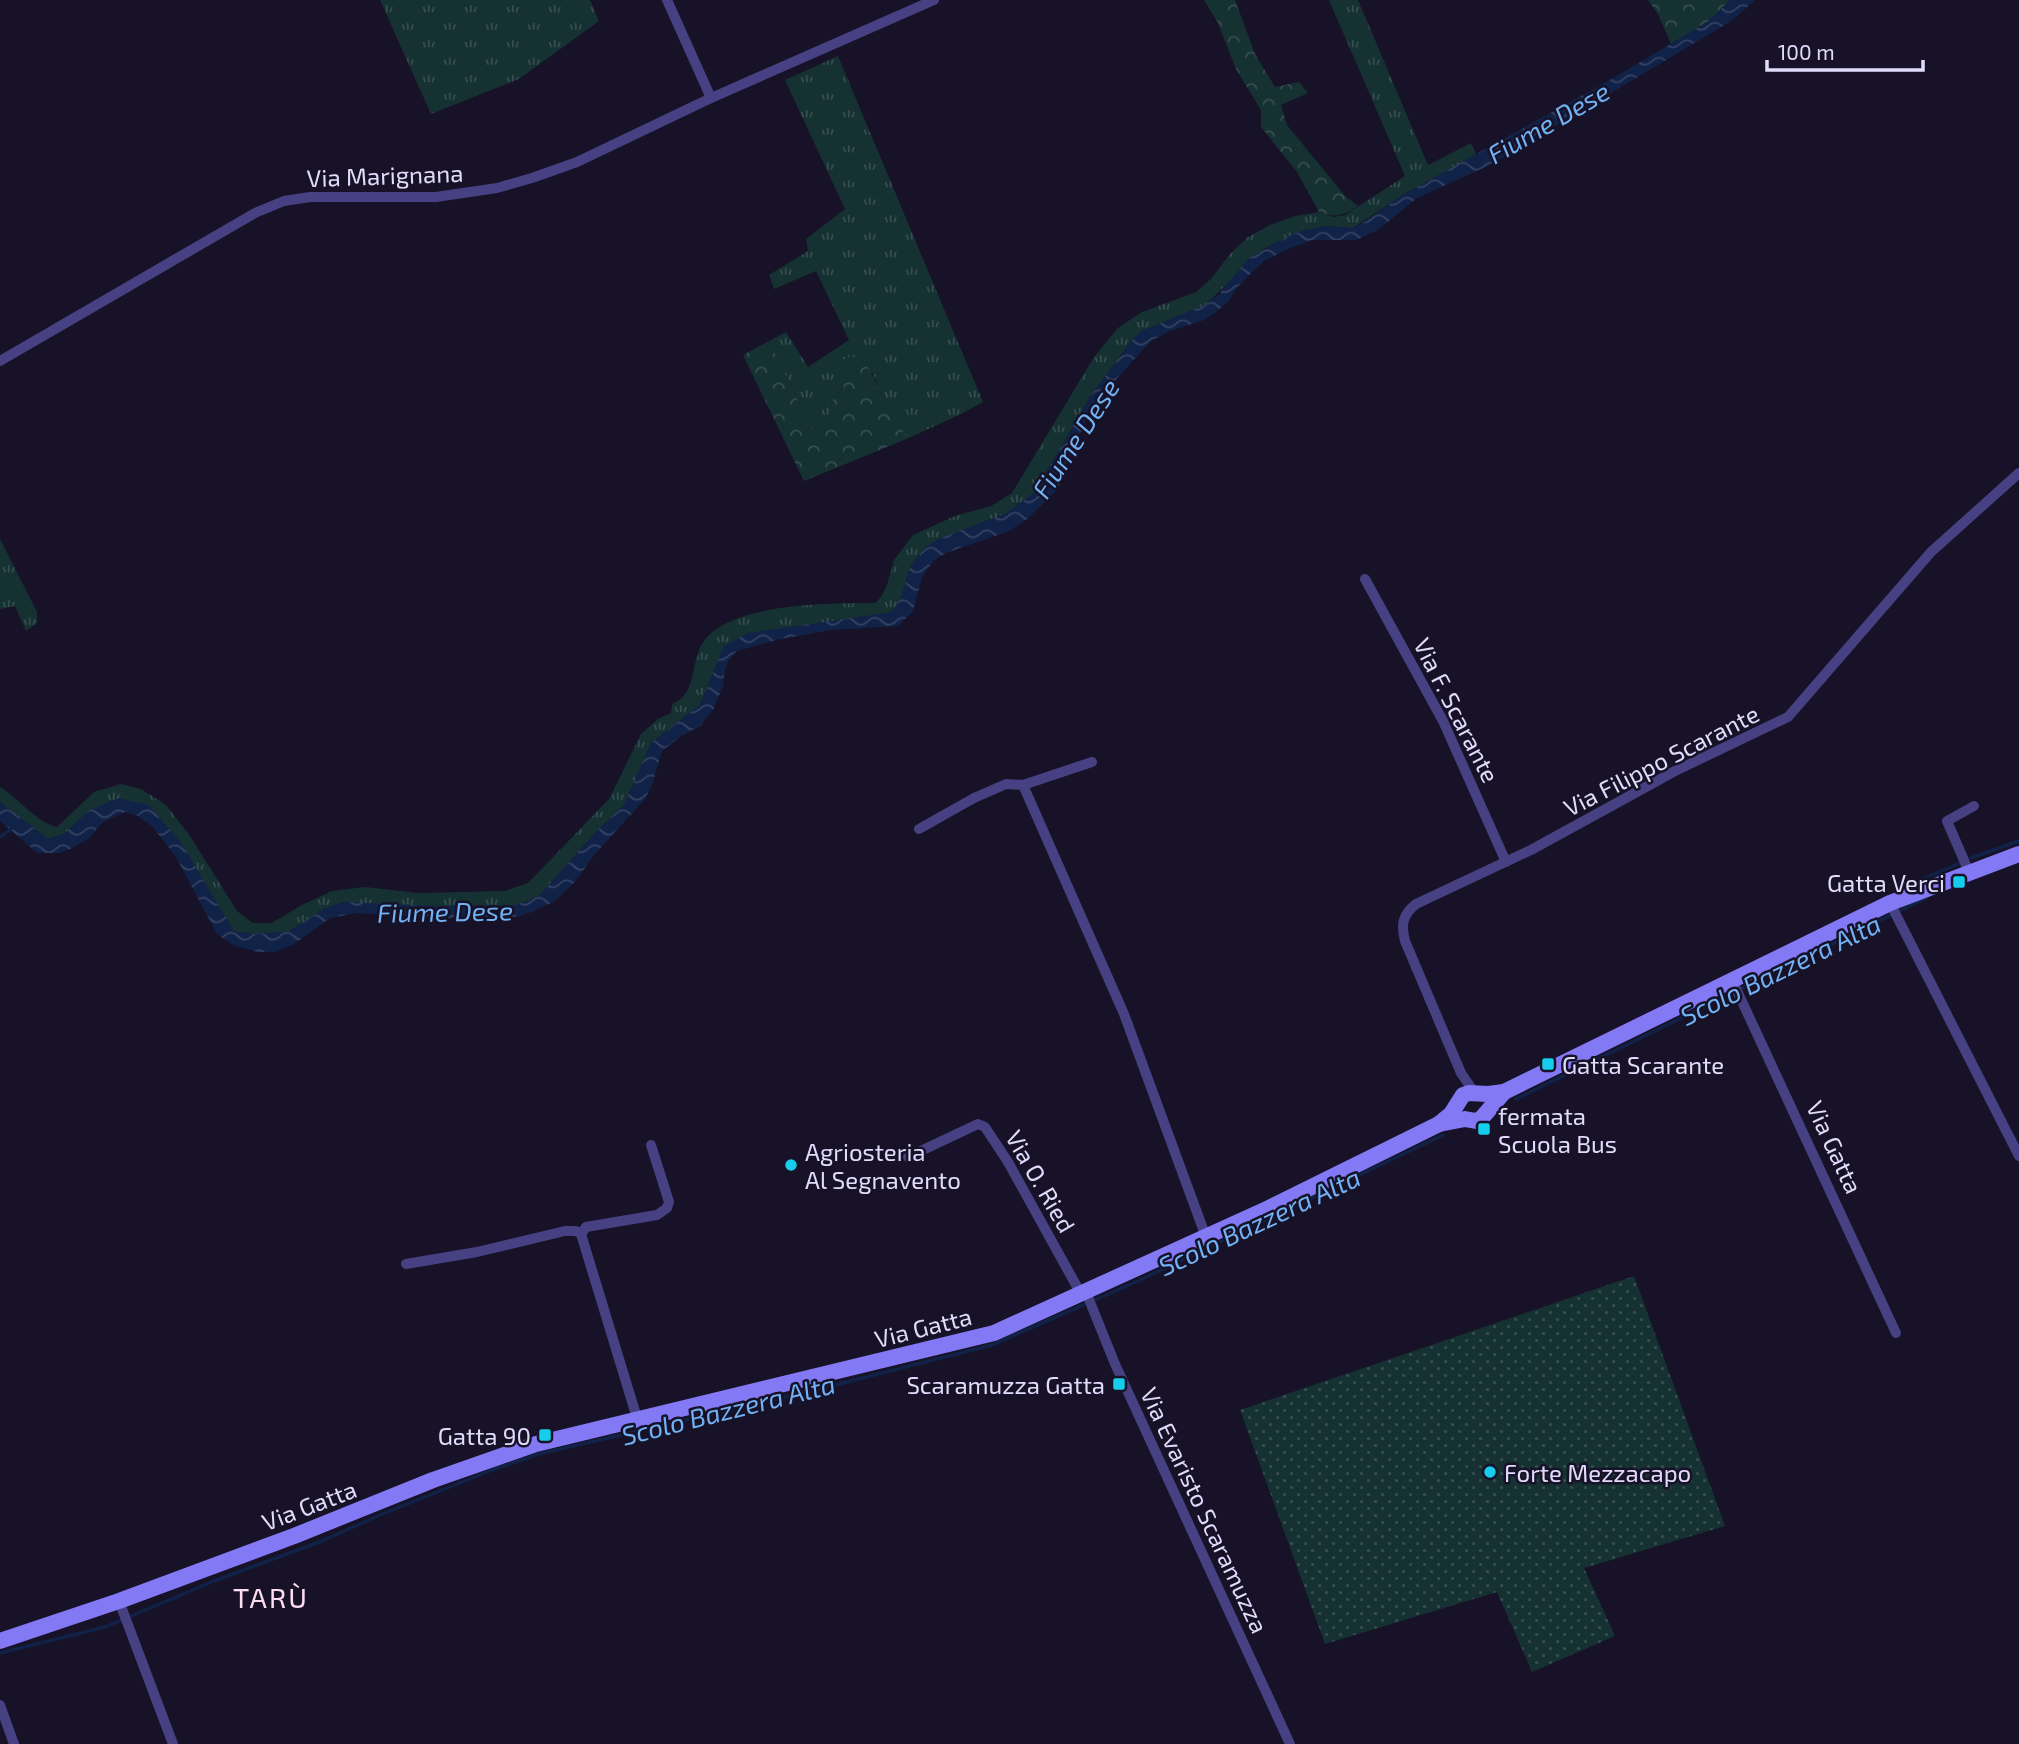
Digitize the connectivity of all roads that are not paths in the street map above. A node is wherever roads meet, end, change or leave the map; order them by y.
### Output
1 (667, 0) edge
2 (934, 0) edge
3 (711, 98) junction
4 (0, 361) edge
5 (2019, 473) edge
6 (1365, 579) dead end
7 (1092, 762) dead end
8 (1023, 785) junction
9 (1974, 806) dead end
10 (919, 829) dead end
11 (2019, 854) edge
12 (1506, 862) junction
13 (1969, 872) junction
14 (1893, 909) junction
15 (1735, 986) junction
16 (1504, 1092) junction
17 (1468, 1097) junction
18 (1487, 1110) junction
19 (1465, 1119) junction
20 (1439, 1124) junction
21 (651, 1145) dead end
22 (2019, 1156) edge
23 (908, 1157) dead end
24 (581, 1234) junction
25 (1206, 1237) junction
26 (407, 1264) dead end
27 (1083, 1293) junction
28 (1896, 1333) dead end
29 (637, 1418) junction
30 (123, 1612) junction
31 (0, 1641) edge
32 (0, 1705) edge
33 (14, 1744) edge
34 (173, 1744) edge
35 (1290, 1744) edge

1 - 3 street
2 - 3 street, Via Marignana
3 - 4 street, Via Marignana
5 - 12 street, Via Filippo Scarante
6 - 12 street, Via F. Scarante
7 - 8 street
8 - 10 street
8 - 25 street
9 - 13 street
11 - 13 street, Via Gatta
12 - 17 street, Via Filippo Scarante
13 - 14 street, Via Gatta
14 - 15 street, Via Gatta
14 - 22 street
15 - 16 street, Via Gatta
15 - 28 street, Via Gatta
16 - 17 street, Via Gatta
16 - 18 street, Via Gatta
17 - 18 street
17 - 19 street
17 - 20 street, Via Gatta
18 - 19 street, Via Gatta
19 - 20 street, Via Gatta
20 - 25 street, Via Gatta
21 - 24 street
23 - 27 street, Via O. Ried
24 - 26 street
24 - 29 street
25 - 27 street, Via Gatta
27 - 29 street, Via Gatta
27 - 35 street, Via Evaristo Scaramuzza
29 - 30 street, Via Gatta
30 - 31 street, Via Gatta
30 - 34 street
32 - 33 street

